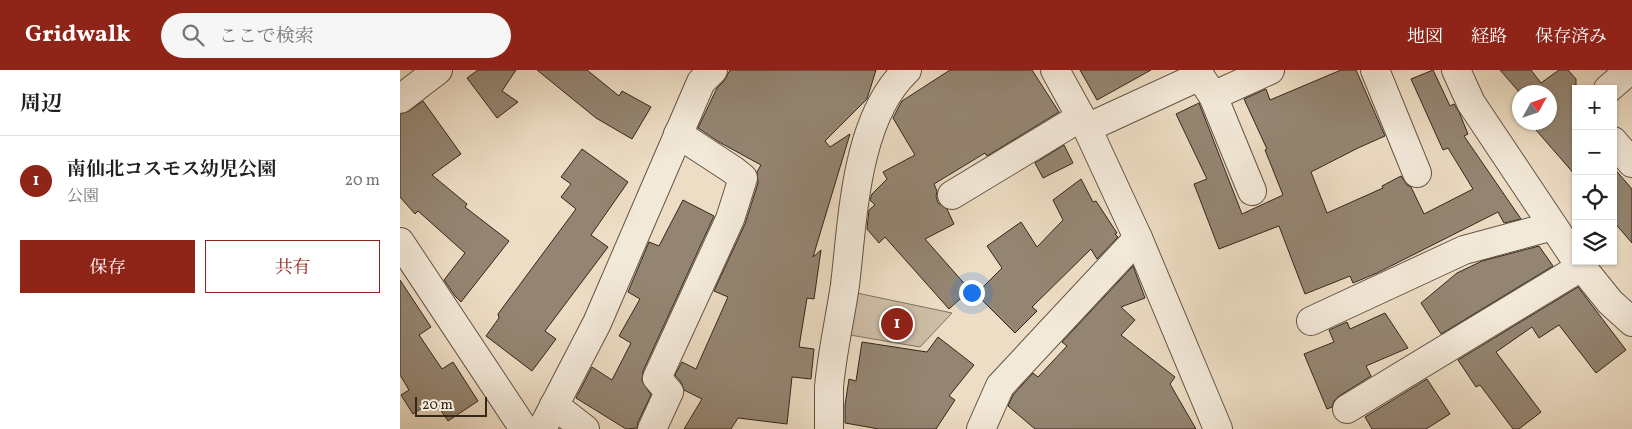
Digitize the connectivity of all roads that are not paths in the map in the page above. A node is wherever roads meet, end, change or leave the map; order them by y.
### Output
1 (438, 70) edge
2 (713, 70) edge
3 (907, 70) edge
4 (1055, 70) edge
5 (1270, 70) edge
6 (1375, 70) edge
7 (1456, 70) edge
8 (1630, 70) edge
9 (1204, 80) edge
10 (1613, 85) edge
11 (400, 99) edge
12 (1084, 122) junction
13 (678, 134) junction
14 (1617, 146) edge
15 (1632, 163) edge
16 (1417, 174) dead end
17 (1252, 190) dead end
18 (952, 195) dead end
19 (1554, 226) junction
20 (1138, 238) junction
21 (400, 242) edge
22 (1572, 254) edge
23 (1575, 265) edge
24 (1580, 265) edge
25 (1311, 321) dead end
26 (1632, 322) edge
27 (1347, 409) dead end
28 (530, 424) edge
29 (585, 429) edge
30 (652, 429) edge
31 (829, 429) edge
32 (981, 429) edge
33 (1218, 429) edge

1 - 11 street
2 - 13 street
3 - 31 street
4 - 12 street
5 - 9 street
6 - 16 street
7 - 19 street
8 - 10 street
9 - 12 street
9 - 17 street
12 - 18 street
12 - 20 street
13 - 28 street
13 - 30 street
14 - 15 street
19 - 22 street
19 - 25 street
20 - 32 street
20 - 33 street
21 - 28 street
23 - 27 street
24 - 26 street
28 - 29 street

